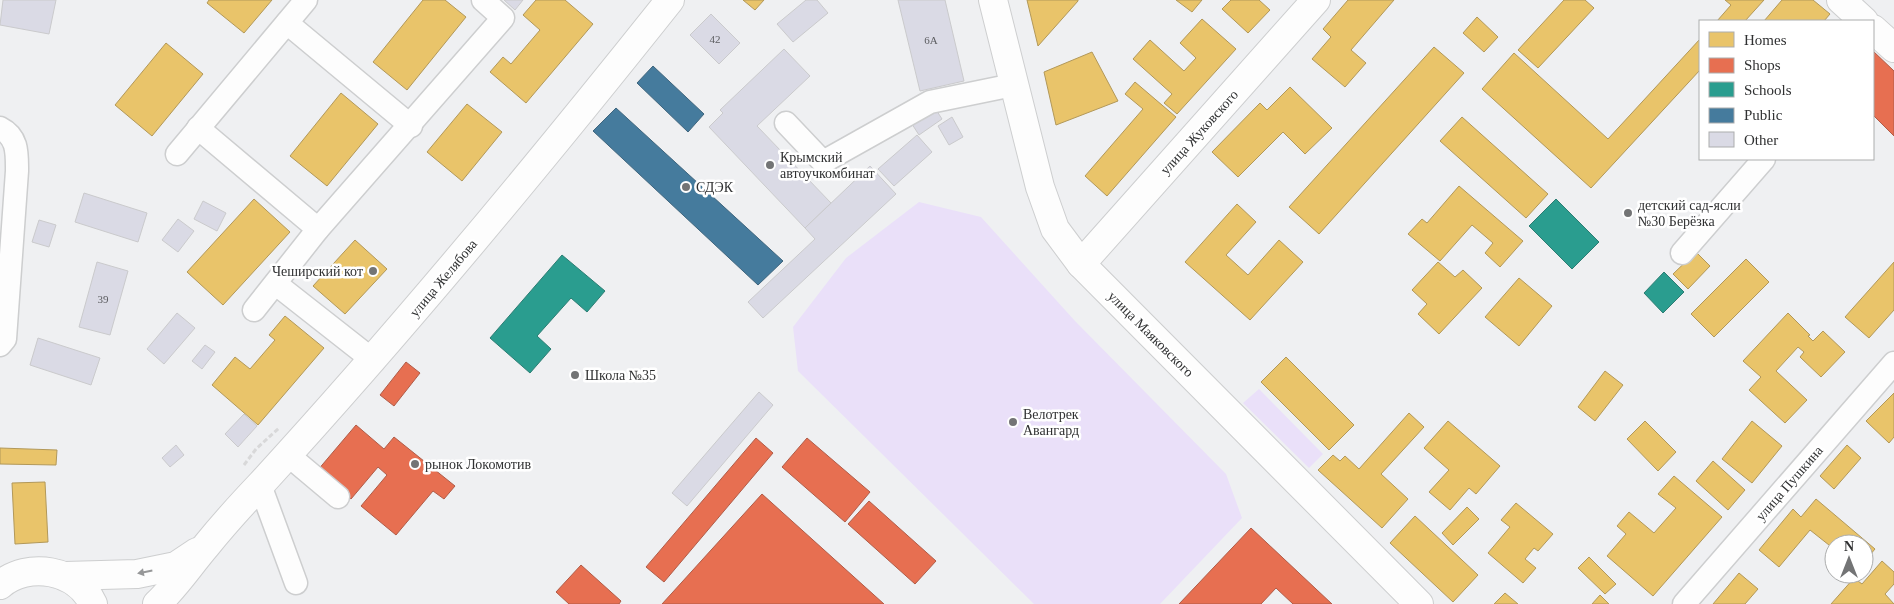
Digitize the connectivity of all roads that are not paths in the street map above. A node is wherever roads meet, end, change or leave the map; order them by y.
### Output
1 (306, 0) edge
2 (483, 0) edge
3 (670, 0) edge
4 (993, 0) edge
5 (1316, 0) edge
6 (1841, 0) edge
7 (1862, 20) edge
8 (287, 23) junction
9 (1013, 85) junction
10 (786, 123) dead end
11 (411, 126) junction
12 (0, 128) edge
13 (198, 128) junction
14 (177, 154) dead end
15 (1763, 160) edge
16 (318, 229) junction
17 (1682, 253) dead end
18 (1081, 264) junction
19 (276, 284) junction
20 (254, 310) dead end
21 (0, 345) edge
22 (374, 361) junction
23 (1894, 363) edge
24 (288, 455) junction
25 (251, 477) junction
26 (338, 497) dead end
27 (205, 547) junction
28 (65, 576) junction
29 (5, 578) edge
30 (296, 583) dead end
31 (93, 604) edge
32 (157, 604) edge
33 (1419, 604) edge
34 (1684, 604) edge

1 - 8 street
2 - 11 street
3 - 22 main road, улица Желябова
4 - 9 main road, улица Маяковского
5 - 18 main road, улица Жуковского
6 - 7 main road
8 - 11 street
8 - 13 street
9 - 10 street
9 - 18 main road, улица Маяковского
11 - 16 street
12 - 21 street
13 - 14 street
13 - 16 street
15 - 17 street
16 - 19 street
18 - 33 main road, улица Маяковского
19 - 20 street
19 - 22 street
22 - 24 main road, улица Желябова
23 - 34 street, улица Пушкина
24 - 25 main road, улица Желябова
24 - 26 street
25 - 27 main road, улица Желябова
25 - 30 street
27 -> 28 main road
27 - 32 main road
28 - 29 main road
28 - 31 main road

